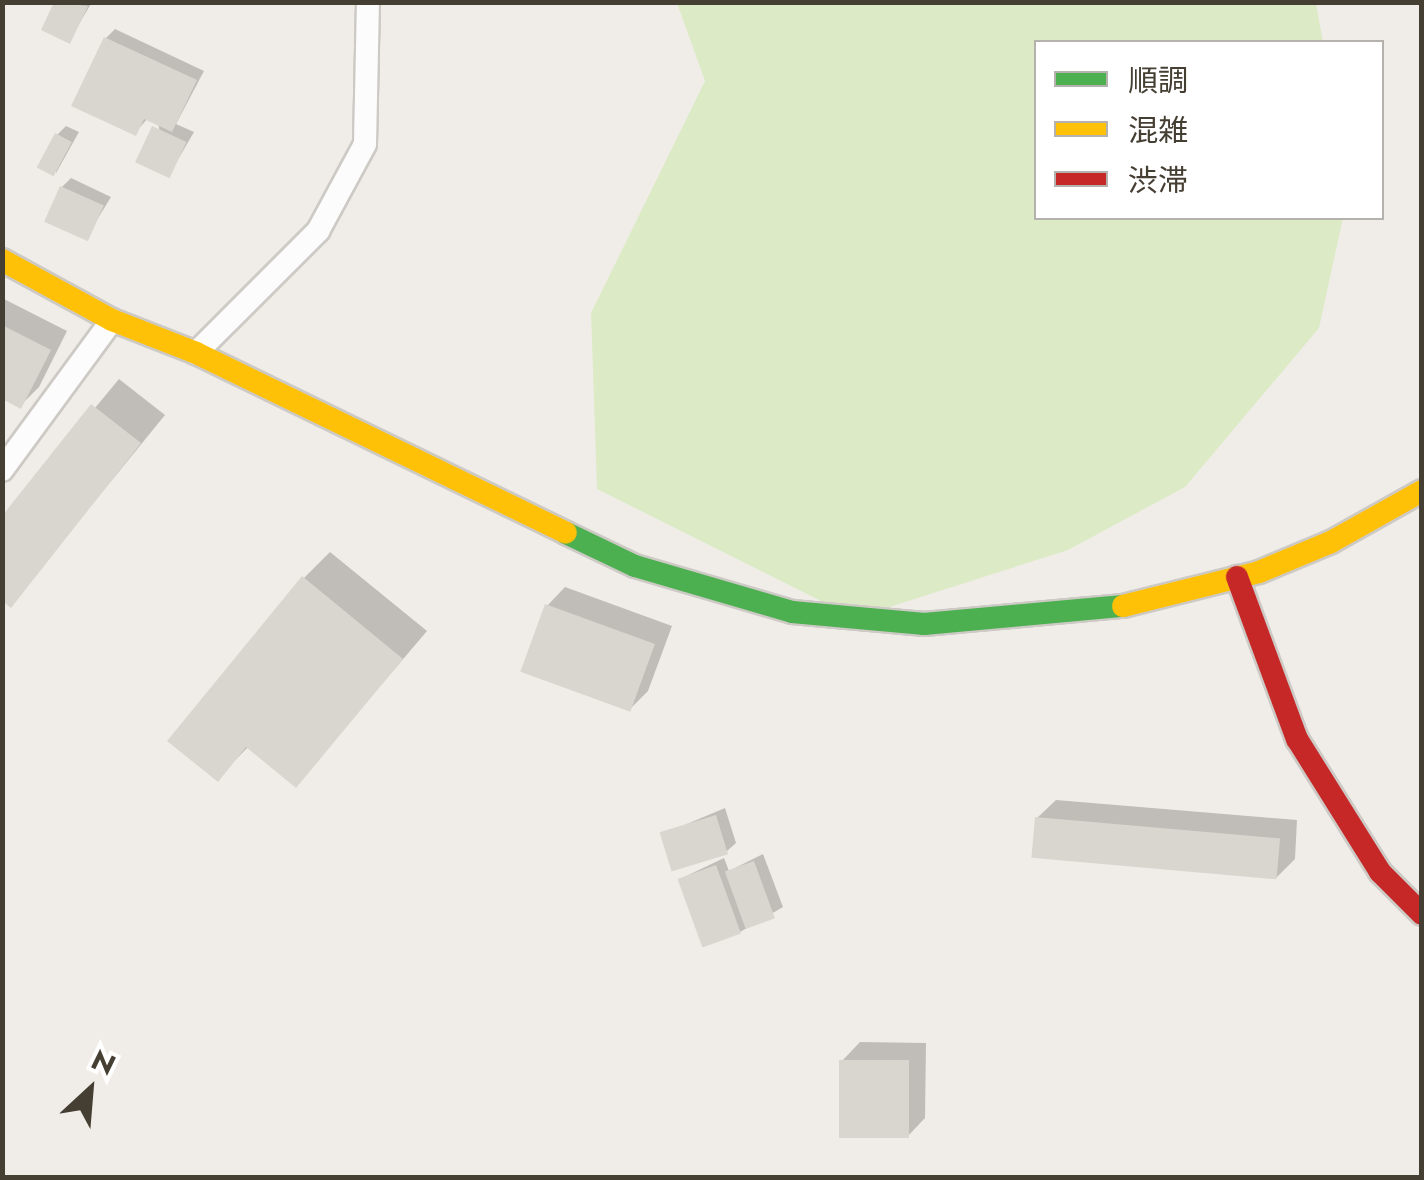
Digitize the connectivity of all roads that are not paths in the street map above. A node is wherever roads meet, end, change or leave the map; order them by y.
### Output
1 (368, 2) edge
2 (2, 260) edge
3 (112, 320) junction
4 (196, 353) junction
5 (2, 470) edge
6 (1422, 491) edge
7 (1237, 578) junction
8 (1422, 914) edge

1 - 4 lane
2 - 3 street
3 - 4 street
3 - 5 lane
4 - 7 street
6 - 7 street
7 - 8 street

